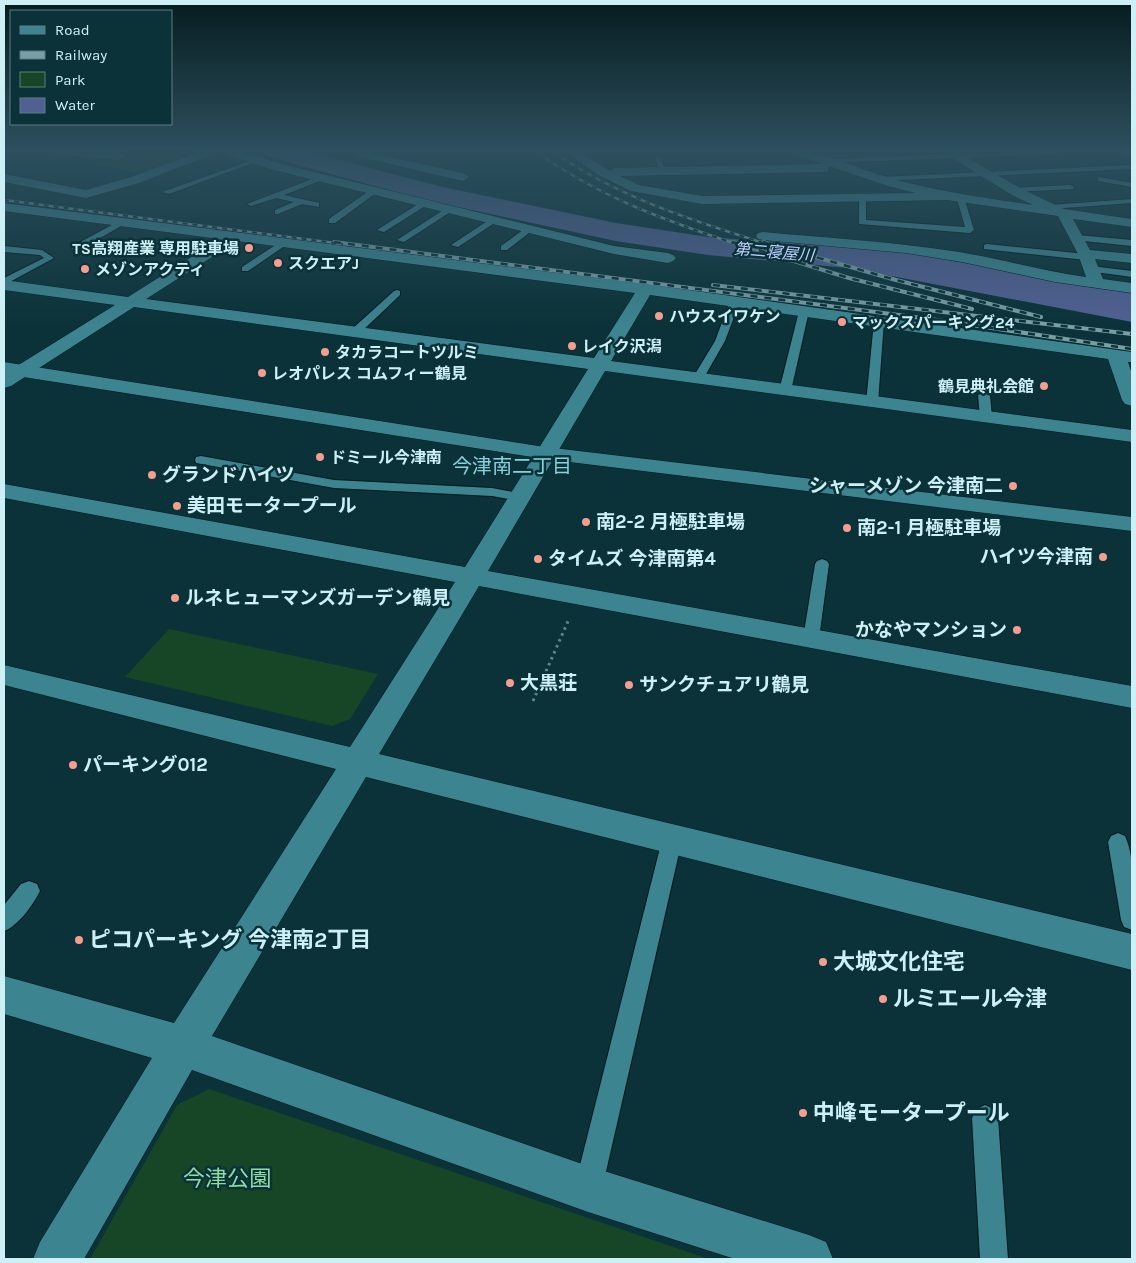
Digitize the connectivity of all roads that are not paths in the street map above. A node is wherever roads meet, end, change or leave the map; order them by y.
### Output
1 (11, 208) edge
2 (287, 208) edge
3 (351, 208) edge
4 (416, 208) edge
5 (447, 208) edge
6 (862, 208) edge
7 (964, 208) edge
8 (1022, 208) edge
9 (1052, 208) edge
10 (451, 209) junction
11 (1123, 211) edge
12 (40, 212) junction
13 (278, 212) dead end
14 (1064, 214) junction
15 (1079, 216) junction
16 (495, 220) junction
17 (332, 221) dead end
18 (124, 222) junction
19 (1132, 223) edge
20 (13, 224) dead end
21 (530, 228) junction
22 (381, 230) dead end
23 (235, 236) junction
24 (763, 236) dead end
25 (1077, 238) junction
26 (401, 240) dead end
27 (1022, 240) dead end
28 (1132, 243) edge
29 (283, 244) junction
30 (455, 245) dead end
31 (987, 247) dead end
32 (4, 248) edge
33 (504, 248) dead end
34 (1024, 251) junction
35 (78, 252) dead end
36 (668, 258) dead end
37 (1132, 258) edge
38 (1090, 266) junction
39 (245, 270) dead end
40 (1132, 274) edge
41 (4, 284) edge
42 (1132, 288) edge
43 (644, 289) junction
44 (397, 293) dead end
45 (734, 301) junction
46 (131, 302) junction
47 (804, 311) junction
48 (879, 321) junction
49 (354, 332) junction
50 (1124, 356) edge
51 (599, 365) junction
52 (13, 370) edge
53 (698, 379) junction
54 (4, 382) edge
55 (785, 391) junction
56 (984, 395) dead end
57 (1132, 400) edge
58 (872, 403) junction
59 (986, 417) junction
60 (1132, 436) edge
61 (545, 453) junction
62 (201, 460) dead end
63 (4, 491) edge
64 (519, 497) junction
65 (1132, 524) edge
66 (822, 564) dead end
67 (472, 576) junction
68 (811, 638) junction
69 (4, 675) edge
70 (1132, 698) edge
71 (357, 763) junction
72 (672, 840) junction
73 (1118, 842) dead end
74 (29, 891) dead end
75 (1132, 920) edge
76 (4, 921) edge
77 (1132, 952) edge
78 (4, 995) edge
79 (183, 1046) junction
80 (985, 1118) dead end
81 (588, 1189) junction
82 (57, 1259) edge
83 (809, 1259) edge
84 (994, 1259) edge

1 - 12 street
2 - 13 lane
3 - 17 lane
4 - 22 lane
5 - 10 street
6 - 7 lane
8 - 14 street
9 - 14 street
10 - 16 street
10 - 26 lane
11 - 15 lane
12 - 18 street
12 - 20 street
14 - 15 street
14 - 25 street
15 - 19 street
16 - 21 street
16 - 30 lane
18 - 23 street
18 - 35 lane
21 - 33 lane
21 - 36 street
23 - 29 street
23 - 46 street
24 - 38 street
25 - 28 lane
25 - 38 street
27 - 34 lane
29 - 39 lane
29 - 43 street
31 - 34 lane
32 - 41 lane
34 - 38 lane
37 - 38 street
38 - 40 lane
38 - 42 street
41 - 46 street
43 - 45 street
43 - 51 street
44 - 49 lane
45 - 47 street
45 - 53 lane
46 - 49 street
46 - 52 street
47 - 48 street
47 - 55 lane
48 - 50 street
48 - 58 lane
49 - 51 street
50 - 57 street
51 - 53 street
51 - 61 street
52 - 54 street
52 - 61 street
53 - 55 street
55 - 58 street
56 - 59 lane
58 - 59 street
59 - 60 street
61 - 64 street
61 - 65 street
62 - 64 lane
63 - 67 street
64 - 67 street
66 - 68 lane
67 - 68 street
67 - 71 street
68 - 70 street
69 - 71 street
71 - 72 street
71 - 79 street
72 - 77 street
72 - 81 lane
73 - 75 lane
74 - 76 lane
78 - 79 street
79 - 81 street
79 - 82 street
80 - 84 lane
81 - 83 street

